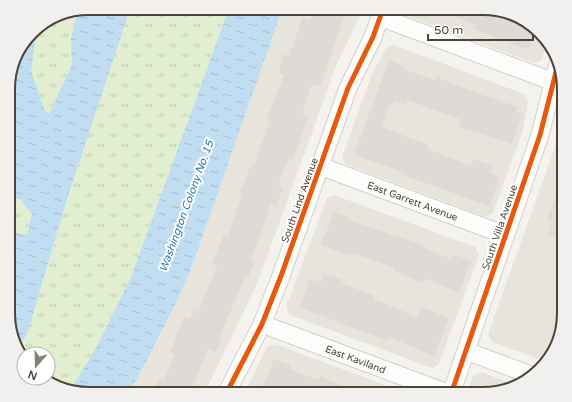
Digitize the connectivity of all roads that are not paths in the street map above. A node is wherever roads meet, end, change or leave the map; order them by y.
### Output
1 (381, 15) edge
2 (387, 15) edge
3 (555, 76) edge
4 (554, 82) junction
5 (320, 166) junction
6 (505, 235) junction
7 (262, 324) junction
8 (466, 351) junction
9 (526, 373) edge
10 (230, 387) edge
11 (431, 387) edge
12 (453, 387) edge

1 - 5 street, South Lind Avenue
2 - 4 street
3 - 4 street, South Villa Avenue
4 - 6 street, South Villa Avenue
5 - 6 street, East Garrett Avenue
5 - 7 street, South Lind Avenue
6 - 8 street, South Villa Avenue
7 - 10 street, South Lind Avenue
7 - 11 street, East Kaviland
8 - 9 street
8 - 12 street, South Villa Avenue

